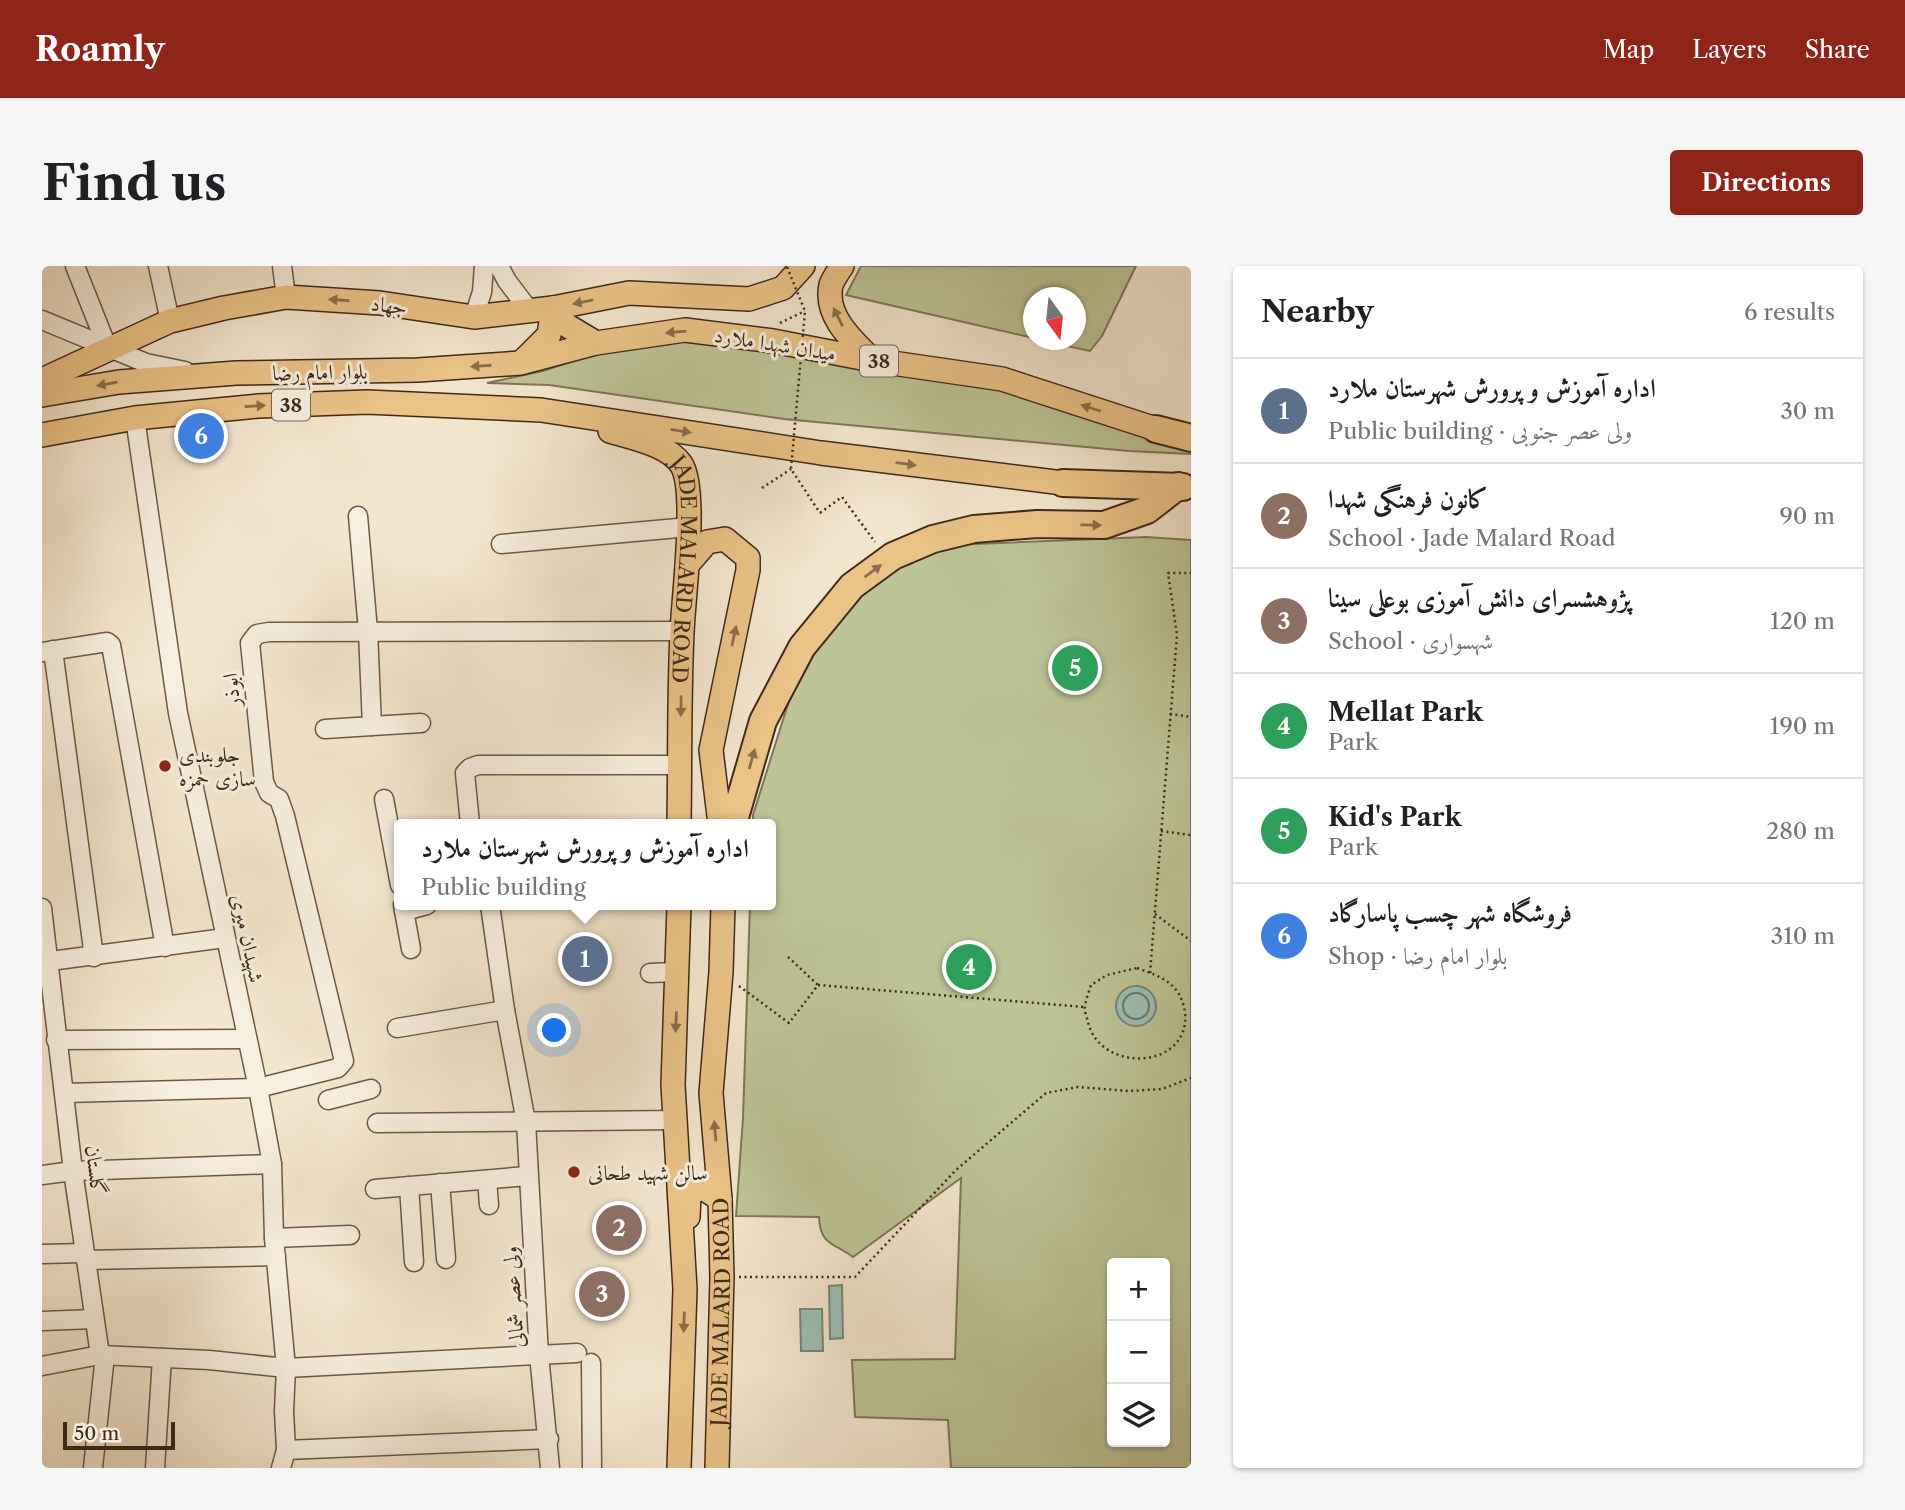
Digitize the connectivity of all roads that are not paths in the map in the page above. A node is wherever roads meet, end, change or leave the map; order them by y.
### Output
1 (75, 266) edge
2 (158, 266) edge
3 (282, 266) edge
4 (484, 266) edge
5 (499, 266) edge
6 (803, 266) edge
7 (842, 266) edge
8 (286, 297) junction
9 (553, 308) junction
10 (529, 310) junction
11 (474, 317) junction
12 (42, 320) edge
13 (170, 321) junction
14 (596, 343) junction
15 (108, 349) junction
16 (872, 360) junction
17 (521, 363) junction
18 (206, 376) junction
19 (42, 380) edge
20 (42, 395) edge
21 (541, 410) junction
22 (135, 418) junction
23 (1156, 429) joint
24 (42, 435) edge
25 (1191, 438) edge
26 (1063, 483) joint
27 (1185, 487) edge
28 (358, 516) dead end
29 (689, 527) junction
30 (501, 544) dead end
31 (687, 565) junction
32 (368, 631) junction
33 (682, 631) junction
34 (47, 651) edge
35 (421, 723) dead end
36 (372, 726) junction
37 (325, 729) dead end
38 (680, 765) junction
39 (384, 799) dead end
40 (470, 819) edge
41 (680, 819) edge
42 (719, 819) edge
43 (734, 819) edge
44 (394, 853) edge
45 (42, 910) edge
46 (404, 910) edge
47 (491, 910) edge
48 (679, 910) edge
49 (723, 910) edge
50 (225, 938) junction
51 (165, 947) junction
52 (411, 949) dead end
53 (93, 957) junction
54 (45, 962) edge
55 (650, 972) dead end
56 (678, 972) junction
57 (505, 1010) junction
58 (397, 1028) dead end
59 (246, 1039) junction
60 (56, 1040) junction
61 (338, 1068) junction
62 (673, 1084) junction
63 (258, 1088) junction
64 (371, 1089) dead end
65 (65, 1093) junction
66 (711, 1093) junction
67 (676, 1120) junction
68 (526, 1122) junction
69 (377, 1123) dead end
70 (272, 1164) junction
71 (73, 1171) junction
72 (42, 1175) edge
73 (527, 1176) junction
74 (487, 1180) junction
75 (440, 1184) junction
76 (409, 1186) junction
77 (374, 1189) dead end
78 (720, 1199) junction
79 (489, 1205) dead end
80 (350, 1235) dead end
81 (274, 1238) junction
82 (42, 1254) edge
83 (86, 1256) junction
84 (276, 1256) junction
85 (446, 1259) dead end
86 (414, 1262) dead end
87 (685, 1289) junction
88 (94, 1319) junction
89 (42, 1321) edge
90 (102, 1355) junction
91 (539, 1355) junction
92 (162, 1358) junction
93 (42, 1366) edge
94 (286, 1368) junction
95 (549, 1439) junction
96 (286, 1450) junction
97 (93, 1468) edge
98 (155, 1468) edge
99 (281, 1468) edge
100 (550, 1468) edge
101 (592, 1468) edge
102 (680, 1468) edge
103 (717, 1468) edge

1 - 15 street
2 - 13 street
3 - 8 street
4 - 11 street
5 - 10 street
6 -> 9 main road, جهاد
16 -> 7 main road
11 -> 8 main road, جهاد
8 - 13 main road, جهاد
9 - 10 main road, جهاد
9 - 14 main road
9 - 17 main road
10 - 11 main road, جهاد
12 - 15 street
13 - 15 main road, جهاد
16 -> 14 main road, میدان شهدا ملارد / 38
14 - 17 main road, بلوار امام رضا / 38
15 - 18 street
15 - 19 main road, جهاد
23 -> 16 main road, میدان شهدا ملارد / 38
17 -> 18 main road, بلوار امام رضا / 38
18 -> 20 main road, بلوار امام رضا / 38
22 -> 21 main road, بلوار امام رضا / 38
21 -> 26 main road, 38
21 - 29 main road, JADE MALARD ROAD
22 - 24 main road, بلوار امام رضا / 38
22 - 50 street, شهیدان میری
23 - 25 highway, 38
26 - 27 highway, 38
43 -> 27 highway
28 - 32 street
29 - 30 street
29 - 31 main road, JADE MALARD ROAD
31 - 33 main road, JADE MALARD ROAD
42 -> 31 main road, JADE MALARD ROAD
32 - 33 street, ابوذر
32 - 36 street
32 - 61 street, ابوذر
33 -> 38 main road, JADE MALARD ROAD
34 - 51 street
34 - 53 street
35 - 36 street
36 - 37 street
38 - 40 street
38 - 41 main road, JADE MALARD ROAD
39 - 44 street
45 - 54 street, گلستان
46 - 52 street
47 - 57 street, ولی عصر شمالی
48 - 56 main road, JADE MALARD ROAD
49 - 66 main road, JADE MALARD ROAD
50 - 51 street
50 - 59 street, شهیدان میری
51 - 53 street
53 - 54 street
54 - 60 street, گلستان
55 - 56 street
56 -> 62 main road, JADE MALARD ROAD
57 - 58 street
57 - 68 street, ولی عصر شمالی
59 - 60 street
59 - 63 street, شهیدان میری
60 - 65 street, گلستان
61 - 63 street
61 - 64 street
62 - 66 main road
62 - 67 main road, JADE MALARD ROAD
63 - 65 street
63 - 70 street, شهیدان میری
65 - 71 street, گلستان
78 -> 66 main road, JADE MALARD ROAD
67 - 68 street
67 - 87 main road, JADE MALARD ROAD
68 - 69 street
68 - 73 street, ولی عصر شمالی
70 - 71 street
70 - 81 street, شهیدان میری
71 - 72 street
71 - 83 street, گلستان
73 - 74 street
73 - 91 street, ولی عصر شمالی
74 - 75 street
74 - 79 street
75 - 76 street
75 - 85 street
76 - 77 street
76 - 86 street
78 - 87 main road
78 - 103 main road, JADE MALARD ROAD
80 - 81 street
81 - 84 street, شهیدان میری
82 - 83 street
83 - 84 street
83 - 88 street, گلستان
84 - 94 street, شهیدان میری
87 -> 102 main road, JADE MALARD ROAD
88 - 89 street
88 - 90 street, گلستان
90 - 92 street
90 - 93 street
90 - 97 street, گلستان
91 - 94 street
91 - 95 street, ولی عصر شمالی
91 - 101 street
92 - 94 street
92 - 98 street
94 - 96 street, شهیدان میری
95 - 96 street
95 - 100 street, ولی عصر شمالی
96 - 99 street, شهیدان میری

